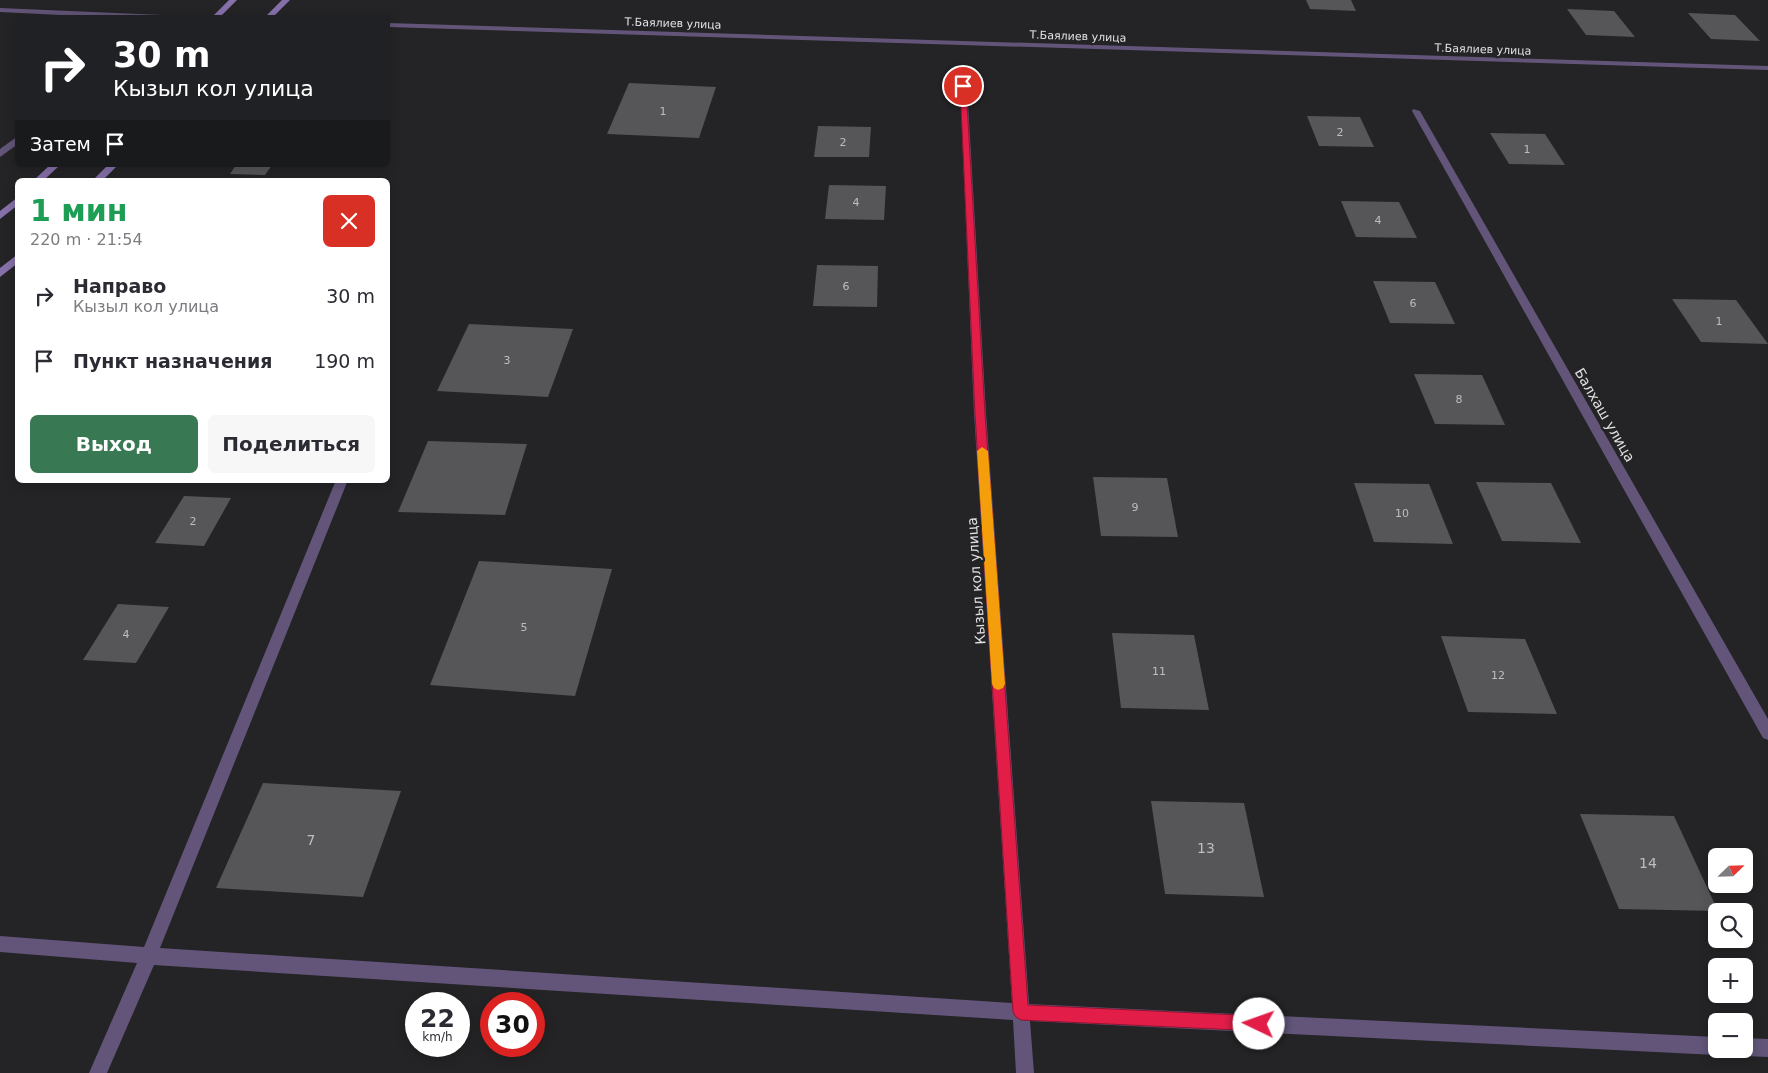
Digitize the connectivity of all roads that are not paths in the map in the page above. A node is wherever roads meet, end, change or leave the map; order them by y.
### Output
1 (234, 0) edge
2 (286, 0) edge
3 (0, 10) edge
4 (127, 15) edge
5 (217, 15) edge
6 (270, 15) edge
7 (390, 25) edge
8 (1768, 68) edge
9 (963, 86) dead end
10 (1416, 111) dead end
11 (15, 141) edge
12 (0, 154) edge
13 (53, 167) edge
14 (111, 167) edge
15 (41, 178) edge
16 (100, 178) edge
17 (15, 203) edge
18 (0, 216) edge
19 (15, 260) edge
20 (0, 274) edge
21 (341, 483) edge
22 (1768, 733) edge
23 (0, 944) edge
24 (149, 956) junction
25 (1021, 1012) junction
26 (1708, 1046) edge
27 (1753, 1047) edge
28 (1768, 1048) edge
29 (98, 1073) edge
30 (1026, 1073) edge

1 - 5 main road
2 - 6 main road
3 - 4 street
7 - 8 street, Т.Баялиев улица
9 - 25 street, Кызыл кол улица
10 - 22 street, Балхаш улица
11 - 12 street
13 - 15 main road
14 - 16 main road
17 - 18 main road
19 - 20 main road
21 - 24 street
23 - 24 street
24 - 25 street
24 - 29 street
25 - 26 street
25 - 30 street, Кызыл кол улица
27 - 28 street

